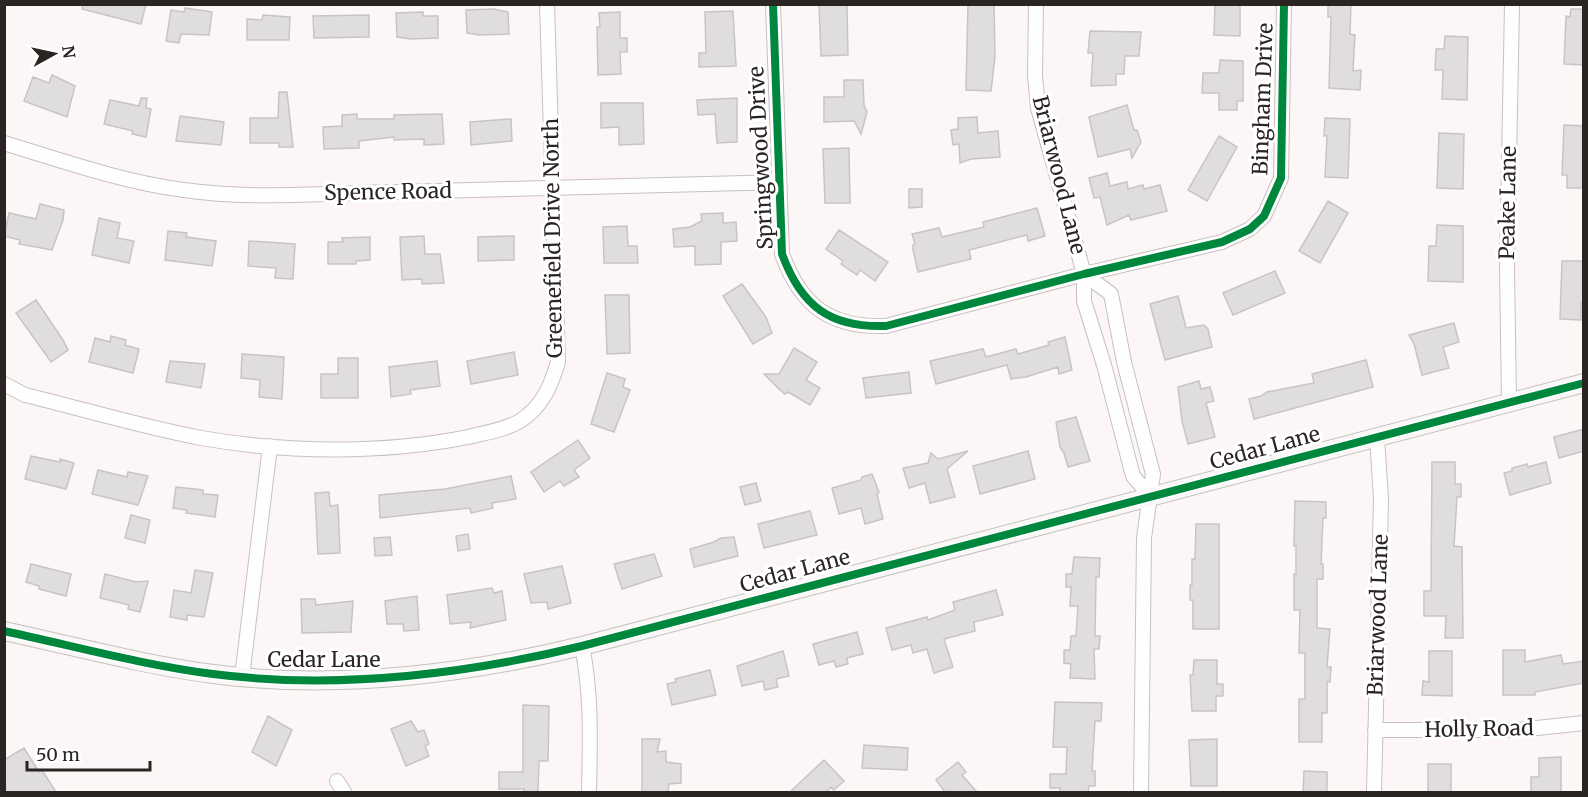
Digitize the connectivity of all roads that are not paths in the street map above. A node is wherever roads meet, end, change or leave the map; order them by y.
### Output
1 (547, 4) edge
2 (773, 4) edge
3 (1036, 4) edge
4 (1284, 4) edge
5 (1512, 4) edge
6 (4, 143) edge
7 (779, 182) junction
8 (553, 189) junction
9 (1084, 274) junction
10 (1584, 383) edge
11 (4, 384) edge
12 (1509, 402) junction
13 (1377, 437) junction
14 (270, 446) junction
15 (1150, 497) junction
16 (4, 631) edge
17 (582, 646) junction
18 (242, 677) junction
19 (1584, 723) edge
20 (1375, 730) junction
21 (589, 792) edge
22 (1141, 792) edge
23 (1374, 792) edge

1 - 8 street, Greenefield Drive North
2 - 7 street, Springwood Drive
3 - 9 street, Briarwood Lane
4 - 9 street, Bingham Drive
5 - 12 street, Peake Lane
6 - 8 street, Spence Road
7 - 8 street, Spence Road
7 - 9 street, Springwood Drive
8 - 14 street, Greenefield Drive North
9 - 15 street, Briarwood Lane
9 - 15 street, Briarwood Lane
10 - 12 main road, Cedar Lane
11 - 14 street, Greenefield Drive North
12 - 13 main road, Cedar Lane
13 - 15 main road, Cedar Lane
13 - 20 street, Briarwood Lane
14 - 18 street
15 - 17 main road, Cedar Lane
15 - 22 street, Briarwood Lane
16 - 18 main road, Cedar Lane
17 - 18 main road, Cedar Lane
17 - 21 street
19 - 20 street, Holly Road
20 - 23 street, Briarwood Lane

